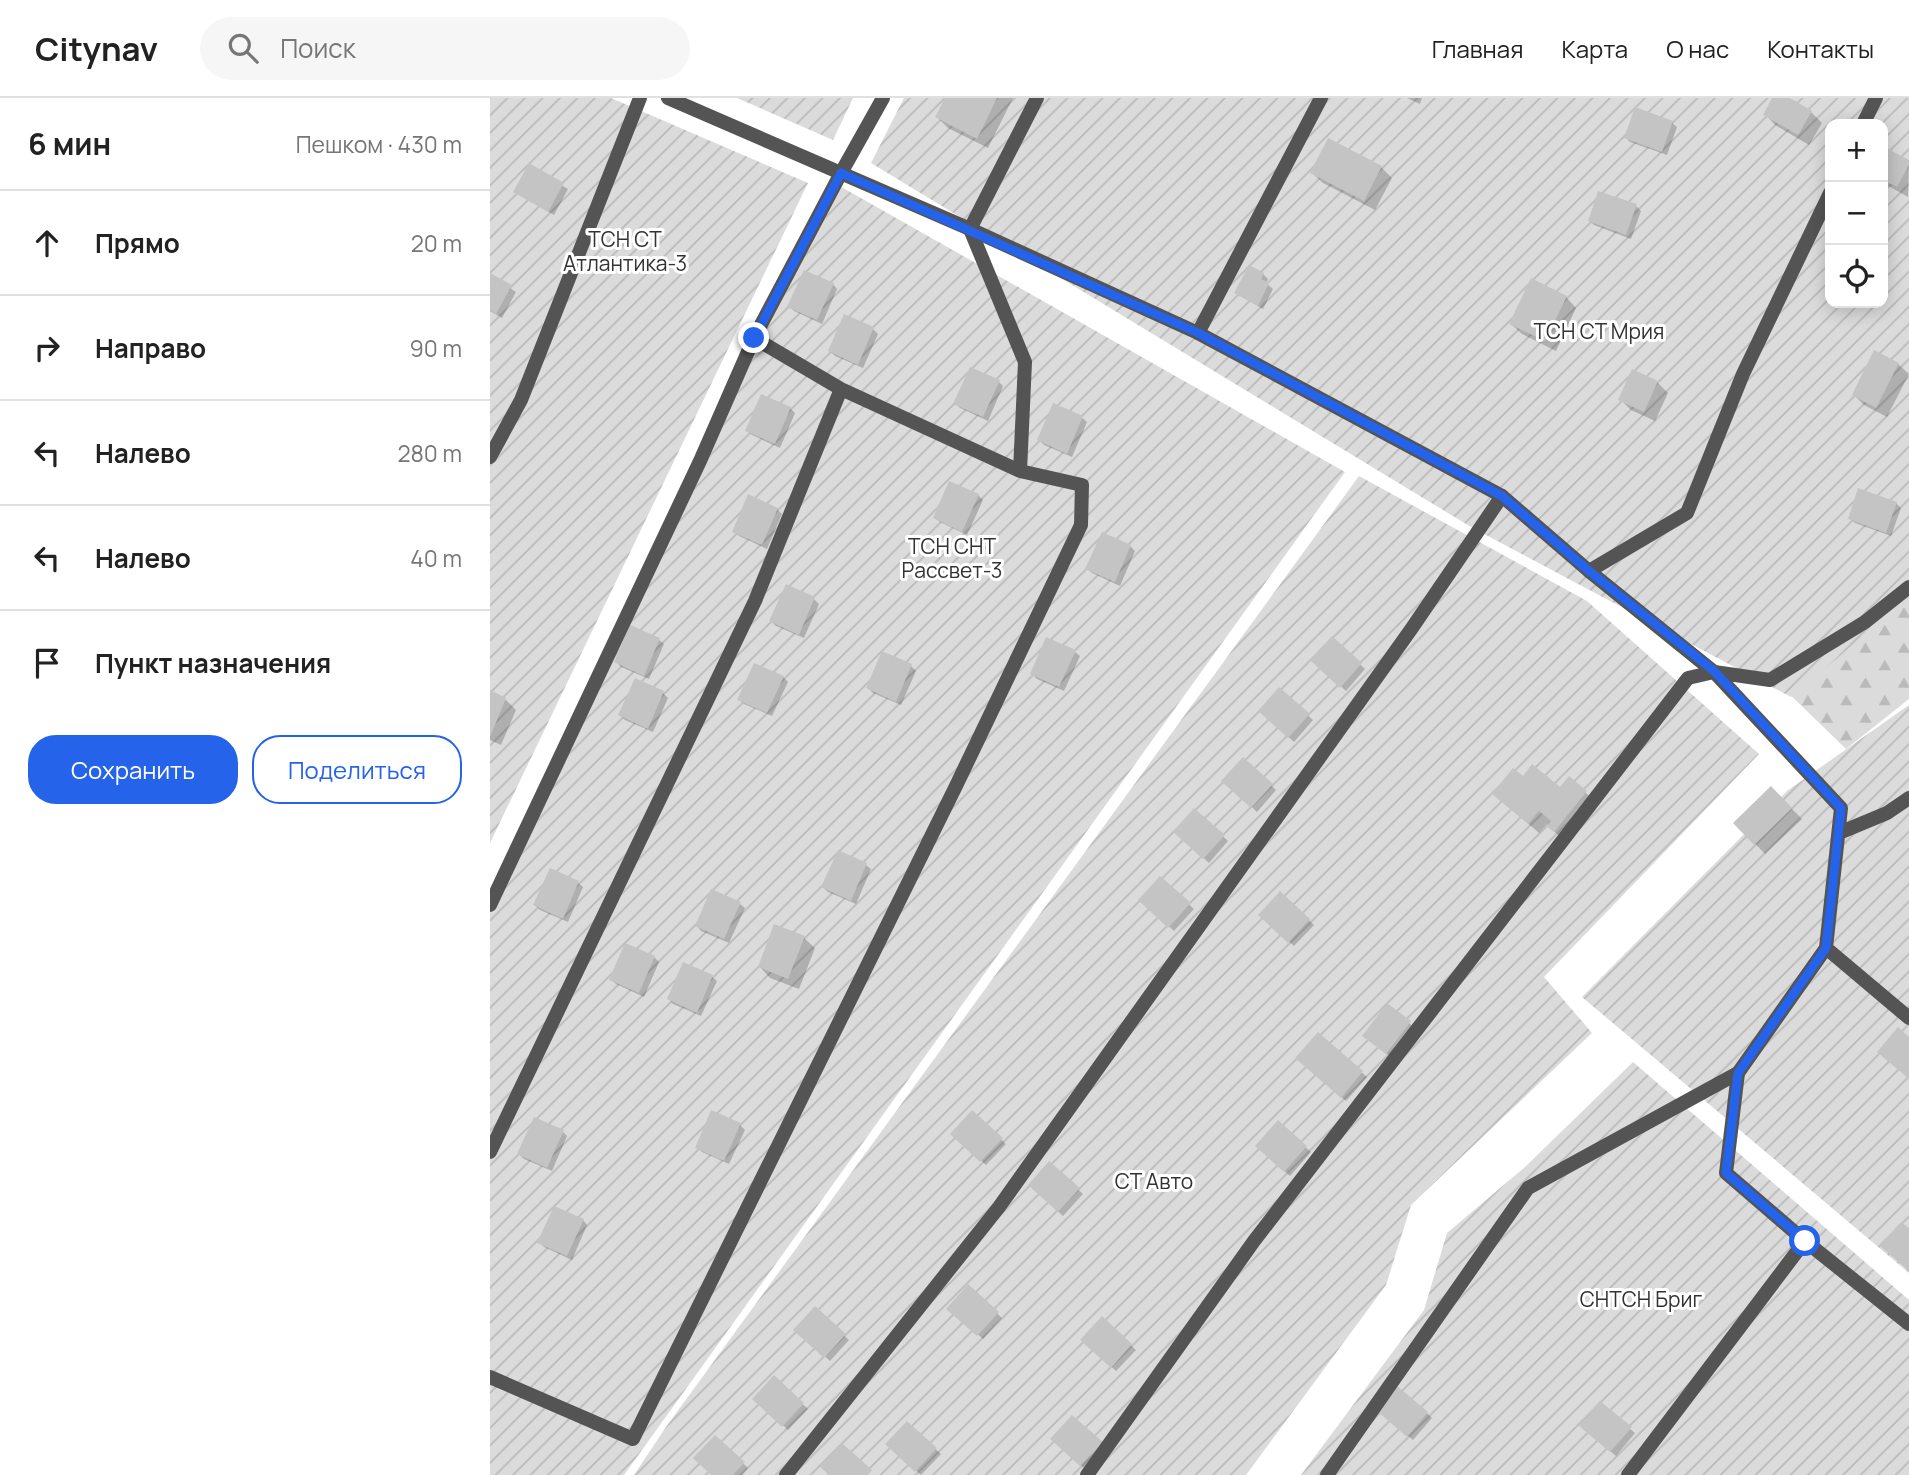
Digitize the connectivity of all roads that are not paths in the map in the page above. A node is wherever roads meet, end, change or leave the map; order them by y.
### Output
1 (640, 98) edge
2 (668, 98) edge
3 (883, 98) edge
4 (1037, 98) edge
5 (1321, 98) edge
6 (1876, 98) edge
7 (1866, 119) edge
8 (841, 173) junction
9 (1825, 203) edge
10 (970, 229) junction
11 (1198, 333) junction
12 (754, 338) junction
13 (841, 388) junction
14 (490, 457) edge
15 (1020, 471) junction
16 (1502, 496) junction
17 (1589, 571) junction
18 (1909, 586) edge
19 (1714, 671) junction
20 (1909, 798) edge
21 (1839, 833) junction
22 (490, 905) edge
23 (1826, 948) junction
24 (1909, 1018) edge
25 (1738, 1073) junction
26 (490, 1152) edge
27 (1805, 1241) junction
28 (1909, 1324) edge
29 (490, 1377) edge
30 (786, 1475) edge
31 (1087, 1475) edge
32 (1327, 1475) edge
33 (1628, 1475) edge

1 - 14 street
2 - 8 street
3 - 8 street
4 - 10 street
5 - 11 street
6 - 7 street
8 - 10 street
8 - 12 street
9 - 17 street
10 - 11 street
10 - 15 street
11 - 16 street
12 - 13 street
12 - 22 street
13 - 15 street
13 - 26 street
15 - 29 street
16 - 17 street
16 - 30 street
17 - 19 street
18 - 19 street
19 - 21 street
19 - 31 street
20 - 21 street
21 - 23 street
23 - 24 street
23 - 25 street
25 - 27 street
25 - 32 street
27 - 28 street
27 - 33 street

